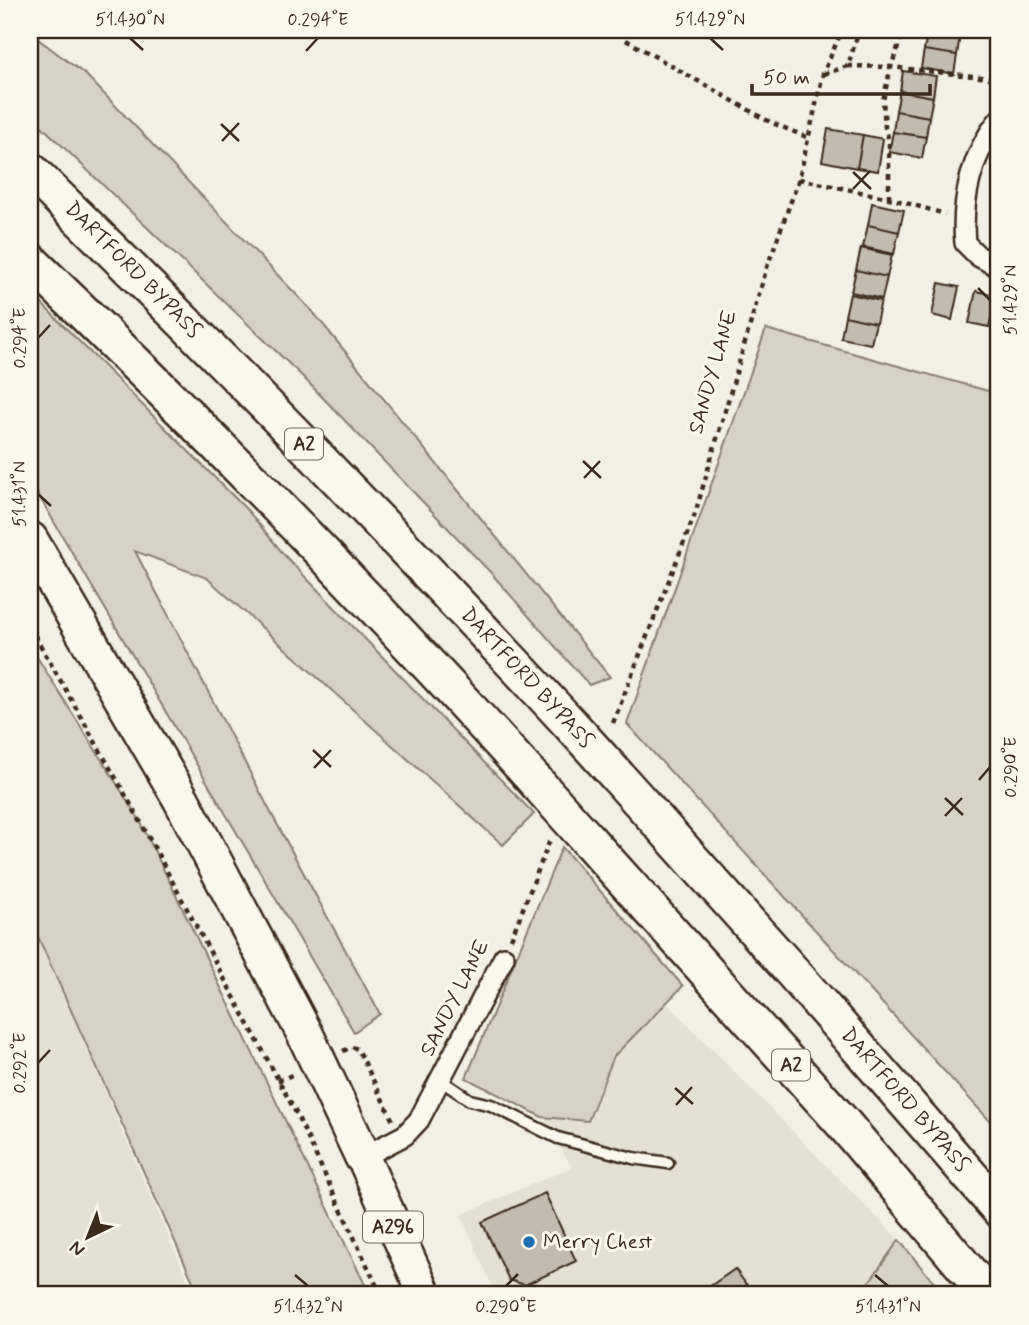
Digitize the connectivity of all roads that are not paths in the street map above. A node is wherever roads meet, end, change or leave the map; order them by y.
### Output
1 (999, 120) edge
2 (30, 170) edge
3 (30, 261) edge
4 (999, 267) edge
5 (30, 540) edge
6 (503, 957) road end
7 (439, 1079) junction
8 (363, 1157) junction
9 (668, 1163) dead end
10 (999, 1209) edge
11 (425, 1295) edge
12 (988, 1295) edge

1 - 4 street
2 - 10 highway, DARTFORD BYPASS / A2, bridge
3 - 12 highway, A2, bridge
5 - 8 highway
6 - 7 street, SANDY LANE
7 - 8 street, SANDY LANE
7 - 9 lane
8 - 11 main road, A296

